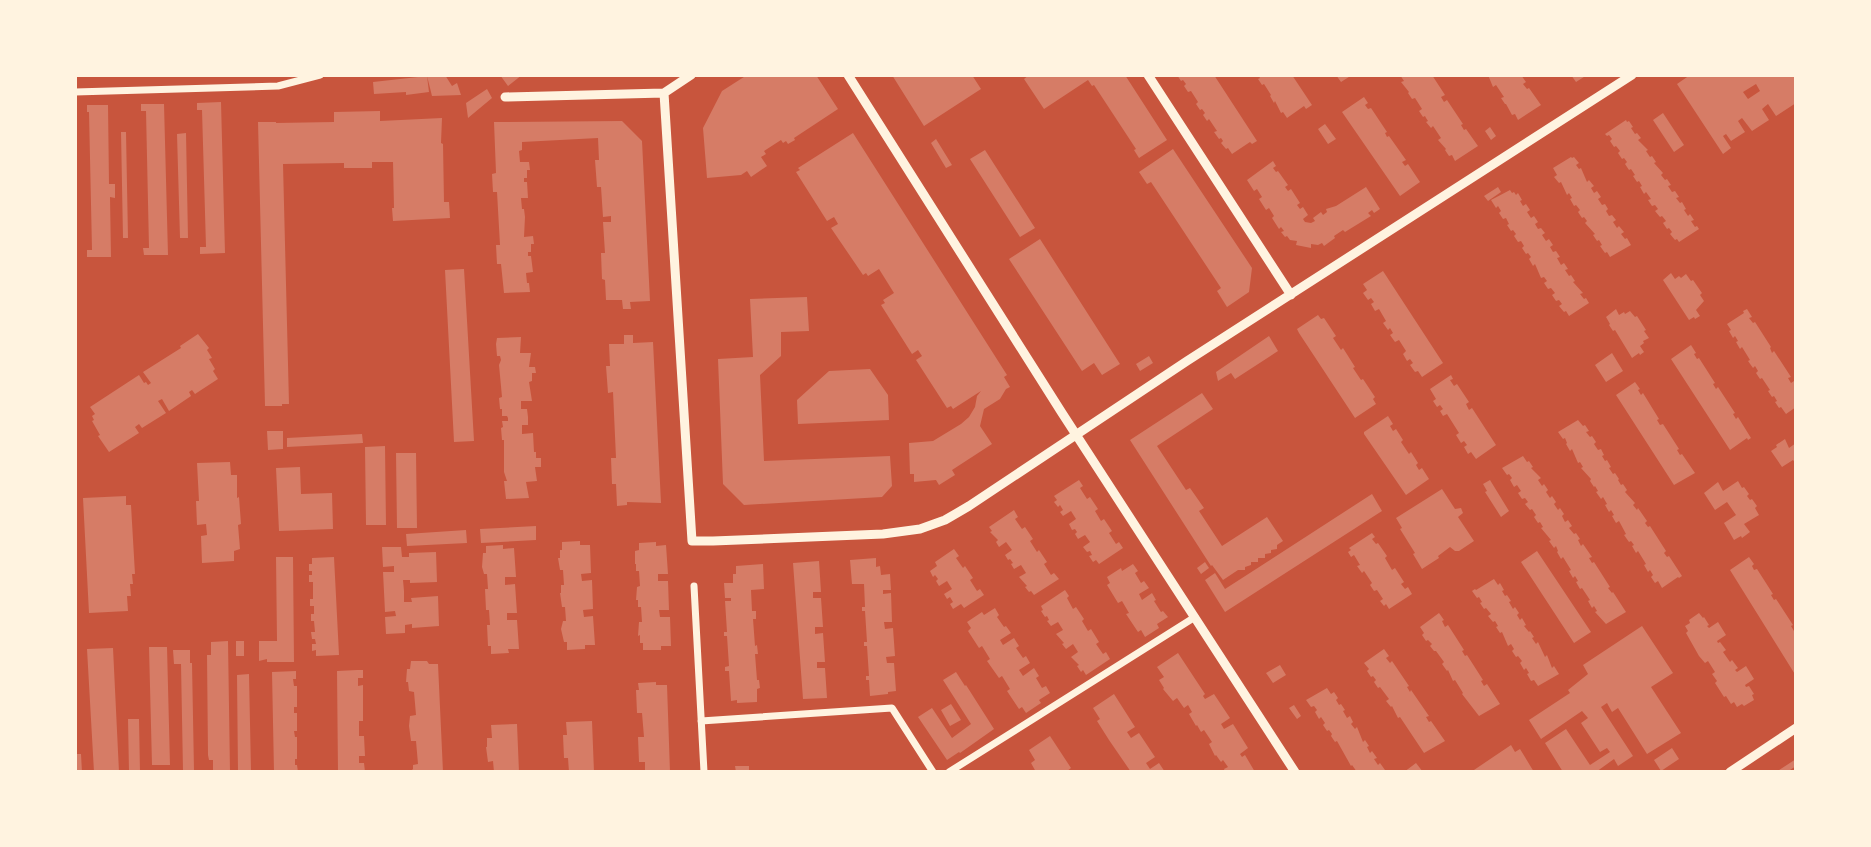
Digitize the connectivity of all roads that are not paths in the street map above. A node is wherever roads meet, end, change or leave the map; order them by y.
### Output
1 (320, 75) edge
2 (691, 75) edge
3 (848, 75) edge
4 (1148, 75) edge
5 (1632, 75) edge
6 (75, 92) edge
7 (664, 93) junction
8 (505, 97) dead end
9 (1291, 295) junction
10 (1077, 435) junction
11 (694, 586) dead end
12 (1195, 617) junction
13 (701, 721) junction
14 (1796, 728) edge
15 (704, 772) edge
16 (933, 772) edge
17 (949, 772) edge
18 (1295, 772) edge
19 (1730, 772) edge

1 - 6 street
2 - 7 street
3 - 10 street
4 - 9 street
5 - 9 street
7 - 8 street
7 - 10 street
9 - 10 street
10 - 12 street
11 - 13 street
12 - 17 street
12 - 18 street
13 - 15 street
13 - 16 street
14 - 19 street

